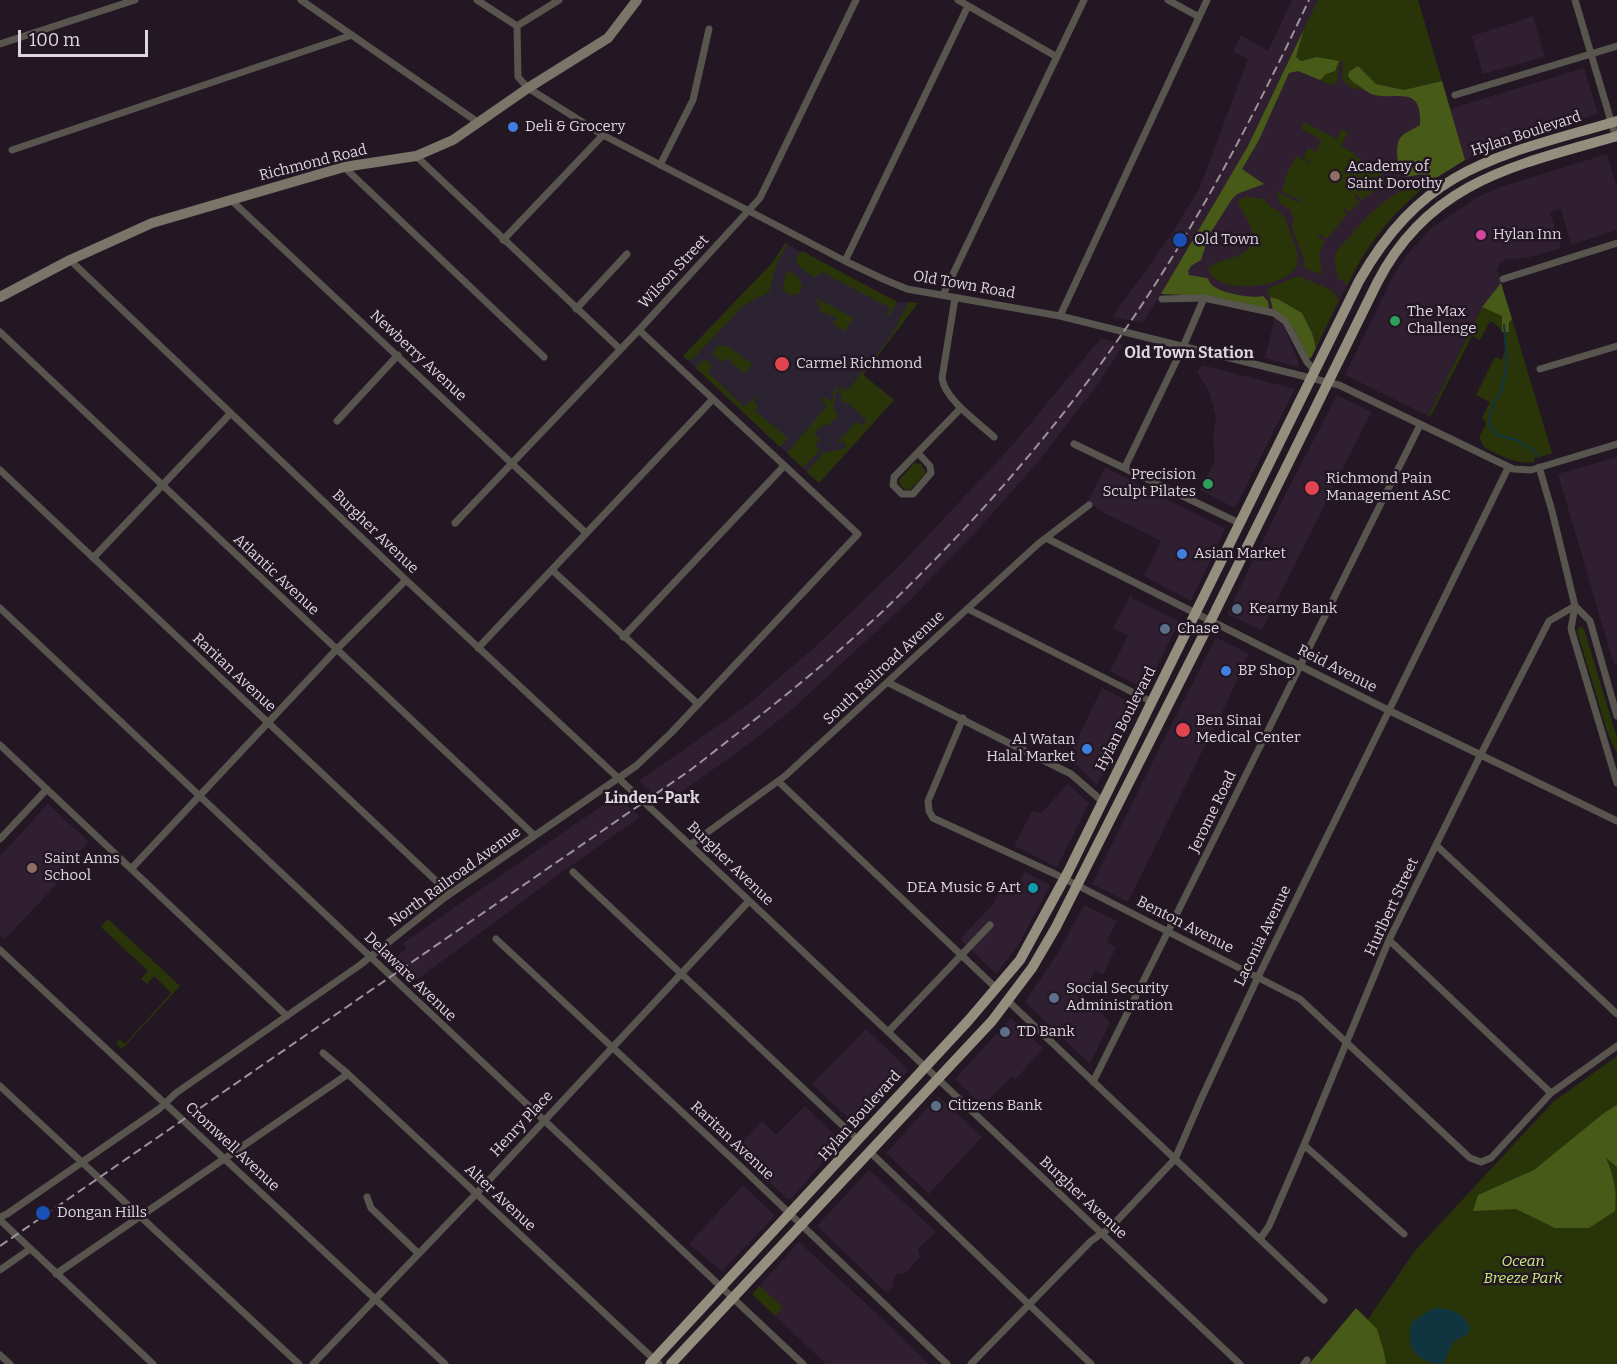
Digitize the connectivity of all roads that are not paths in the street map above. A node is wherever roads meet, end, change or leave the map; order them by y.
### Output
1 (135, 0) edge
2 (301, 0) edge
3 (477, 0) edge
4 (559, 0) edge
5 (637, 0) edge
6 (856, 0) edge
7 (958, 0) edge
8 (1084, 0) edge
9 (1168, 0) edge
10 (1207, 0) edge
11 (1575, 0) edge
12 (968, 6) junction
13 (1199, 17) junction
14 (517, 26) junction
15 (709, 29) dead end
16 (352, 35) junction
17 (0, 44) edge
18 (1617, 46) edge
19 (1590, 54) junction
20 (1058, 57) junction
21 (528, 88) junction
22 (1455, 94) dead end
23 (1614, 122) edge
24 (479, 123) junction
25 (603, 135) junction
26 (1617, 138) edge
27 (12, 150) dead end
28 (416, 156) junction
29 (660, 165) junction
30 (344, 167) junction
31 (231, 200) junction
32 (749, 211) junction
33 (503, 240) junction
34 (1617, 243) edge
35 (627, 254) dead end
36 (70, 260) junction
37 (845, 261) junction
38 (1503, 279) dead end
39 (943, 295) junction
40 (0, 297) edge
41 (956, 298) junction
42 (1204, 298) junction
43 (1162, 299) dead end
44 (576, 309) junction
45 (1060, 316) junction
46 (639, 330) junction
47 (0, 332) edge
48 (1617, 346) edge
49 (1183, 347) junction
50 (620, 349) junction
51 (398, 355) junction
52 (544, 357) dead end
53 (1540, 369) dead end
54 (1313, 375) junction
55 (1329, 382) junction
56 (713, 399) junction
57 (961, 408) junction
58 (230, 414) junction
59 (337, 421) dead end
60 (1420, 425) junction
61 (994, 437) dead end
62 (1074, 444) dead end
63 (1617, 444) edge
64 (919, 454) junction
65 (513, 462) junction
66 (784, 466) junction
67 (1125, 467) junction
68 (1539, 467) junction
69 (1508, 468) junction
70 (0, 470) edge
71 (162, 486) junction
72 (1089, 505) dead end
73 (455, 523) dead end
74 (1239, 523) junction
75 (586, 533) junction
76 (1046, 538) junction
77 (93, 558) junction
78 (552, 570) junction
79 (406, 580) junction
80 (1575, 606) junction
81 (0, 608) edge
82 (968, 609) junction
83 (1196, 613) junction
84 (1211, 620) junction
85 (623, 637) junction
86 (478, 648) junction
87 (336, 650) junction
88 (1301, 667) junction
89 (889, 683) junction
90 (1152, 702) junction
91 (698, 704) junction
92 (1390, 711) junction
93 (1617, 716) edge
94 (963, 718) junction
95 (268, 723) junction
96 (0, 746) edge
97 (1480, 756) junction
98 (619, 779) junction
99 (779, 782) junction
100 (1617, 783) edge
101 (47, 789) junction
102 (200, 795) junction
103 (1102, 801) junction
104 (1617, 821) edge
105 (534, 836) junction
106 (0, 839) edge
107 (690, 845) junction
108 (1436, 845) junction
109 (131, 869) junction
110 (573, 872) dead end
111 (1064, 879) junction
112 (1077, 886) junction
113 (450, 894) junction
114 (749, 901) junction
115 (990, 925) dead end
116 (1168, 932) junction
117 (496, 939) dead end
118 (1389, 940) junction
119 (0, 950) edge
120 (961, 956) junction
121 (370, 957) junction
122 (680, 974) junction
123 (1258, 977) junction
124 (997, 989) junction
125 (1008, 1001) junction
126 (1617, 1014) edge
127 (287, 1016) junction
128 (888, 1032) junction
129 (1347, 1042) junction
130 (1617, 1046) edge
131 (612, 1048) junction
132 (323, 1053) dead end
133 (925, 1067) junction
134 (348, 1074) junction
135 (938, 1078) junction
136 (1093, 1082) junction
137 (0, 1086) edge
138 (1551, 1093) junction
139 (165, 1104) junction
140 (544, 1121) junction
141 (858, 1140) junction
142 (1304, 1145) junction
143 (870, 1152) junction
144 (224, 1158) junction
145 (1175, 1160) junction
146 (82, 1163) junction
147 (476, 1194) junction
148 (367, 1197) dead end
149 (790, 1214) junction
150 (139, 1216) junction
151 (0, 1219) edge
152 (801, 1224) junction
153 (1101, 1234) junction
154 (1404, 1234) dead end
155 (1260, 1239) junction
156 (30, 1249) junction
157 (418, 1253) junction
158 (0, 1270) edge
159 (56, 1274) junction
160 (722, 1287) junction
161 (733, 1297) junction
162 (375, 1299) junction
163 (1324, 1300) dead end
164 (1028, 1304) junction
165 (0, 1355) edge
166 (654, 1363) edge
167 (10, 1364) edge
168 (153, 1364) edge
169 (298, 1364) edge
170 (313, 1364) edge
171 (445, 1364) edge
172 (670, 1364) edge
173 (803, 1364) edge
174 (947, 1364) edge
175 (971, 1364) edge
176 (1091, 1364) edge
177 (1240, 1364) edge

1 - 17 street
2 - 16 street
3 - 14 street
4 - 14 street
5 - 21 main road, Richmond Road
6 - 32 street, Wilson Street
7 - 12 street
8 - 20 street
9 - 13 street
10 - 13 street
11 - 19 street
12 - 20 street
12 - 37 street
13 - 45 street
14 - 21 street
15 - 29 street
16 - 24 street
16 - 27 street
18 - 19 street
19 - 22 street
19 - 23 street
20 - 39 street
21 - 24 main road, Richmond Road
21 - 25 street, Old Town Road
23 - 26 street
23 - 54 main road, Hylan Boulevard
24 - 28 main road, Richmond Road
25 - 29 street, Old Town Road
25 - 33 street
26 - 55 main road, Hylan Boulevard
28 - 30 main road, Richmond Road
28 - 33 street
29 - 32 street, Old Town Road
30 - 31 main road, Richmond Road
30 - 52 street
31 - 36 main road, Richmond Road
31 - 51 street, Newberry Avenue
32 - 37 street, Old Town Road
32 - 46 street, Wilson Street
33 - 44 street
34 - 38 street
35 - 44 street
36 - 40 main road, Richmond Road
36 - 58 street, Burgher Avenue
37 - 39 street, Old Town Road
39 - 41 street, Old Town Road
41 - 45 street, Old Town Road
41 - 57 street
42 - 43 street
42 - 49 street
42 - 54 street
44 - 50 street
45 - 49 street, Old Town Road
46 - 50 street, Wilson Street
46 - 56 street
47 - 71 street, Atlantic Avenue
48 - 53 street
49 - 54 street, Old Town Road
49 - 67 street
50 - 65 street, Wilson Street
51 - 59 street
51 - 65 street, Newberry Avenue
54 - 55 street, Old Town Road
54 - 74 main road, Hylan Boulevard
55 - 60 street, Old Town Road
55 - 84 main road, Hylan Boulevard
56 - 66 street
56 - 75 street
57 - 61 street
57 - 64 street
58 - 71 street
58 - 79 street, Burgher Avenue
60 - 69 street, Old Town Road
60 - 88 street, Jerome Road
62 - 67 street
63 - 68 street
64 - 64 street
65 - 73 street, Wilson Street
65 - 75 street, Newberry Avenue
66 - 85 street
66 - 91 street, North Railroad Avenue
67 - 74 street
68 - 69 street
68 - 80 street
69 - 92 street, Laconia Avenue
70 - 77 street, Raritan Avenue
71 - 77 street
71 - 87 street, Atlantic Avenue
72 - 76 street, South Railroad Avenue
74 - 83 main road, Hylan Boulevard
75 - 78 street
76 - 82 street, South Railroad Avenue
76 - 83 street, Reid Avenue
77 - 95 street, Raritan Avenue
78 - 85 street
78 - 86 street
79 - 86 street, Burgher Avenue
79 - 87 street
80 - 93 street
80 - 97 street, Hurlbert Street
80 - 100 street
81 - 102 street, Delaware Avenue
82 - 89 street, South Railroad Avenue
82 - 90 street
83 - 84 street, Reid Avenue
83 - 90 main road, Hylan Boulevard
84 - 88 street, Reid Avenue
84 - 112 main road, Hylan Boulevard
85 - 91 street
86 - 98 street, Burgher Avenue
87 - 95 street
87 - 105 street, Atlantic Avenue
88 - 92 street, Reid Avenue
88 - 116 street, Jerome Road
89 - 94 street
89 - 99 street, South Railroad Avenue
90 - 103 main road, Hylan Boulevard
91 - 98 street, North Railroad Avenue
92 - 97 street, Reid Avenue
92 - 123 street, Laconia Avenue
94 - 103 street
94 - 111 street, Benton Avenue
95 - 102 street
95 - 113 street, Raritan Avenue
96 - 101 street
97 - 104 street, Reid Avenue
97 - 108 street, Hurlbert Street
98 - 105 street, North Railroad Avenue
98 - 107 street, Burgher Avenue
99 - 107 street, South Railroad Avenue
99 - 120 street
101 - 106 street
101 - 109 street
102 - 109 street
102 - 121 street, Delaware Avenue
103 - 111 main road, Hylan Boulevard
105 - 113 street, North Railroad Avenue
107 - 114 street, Burgher Avenue
108 - 118 street, Hurlbert Street
108 - 126 street
109 - 127 street
110 - 122 street
111 - 112 street, Benton Avenue
111 - 124 main road, Hylan Boulevard
112 - 116 street, Benton Avenue
112 - 125 main road, Hylan Boulevard
113 - 121 street, North Railroad Avenue
114 - 122 street, Henry Place
114 - 128 street, Burgher Avenue
115 - 120 street
116 - 123 street, Benton Avenue
116 - 136 street, Jerome Road
117 - 131 street, Raritan Avenue
118 - 129 street, Hurlbert Street
118 - 138 street
119 - 139 street, Cromwell Avenue
120 - 124 street
120 - 128 street
121 - 127 street, North Railroad Avenue
121 - 140 street, Delaware Avenue
122 - 131 street, Henry Place
122 - 141 street
123 - 129 street, Benton Avenue
123 - 145 street, Laconia Avenue
124 - 133 main road, Hylan Boulevard
125 - 135 main road, Hylan Boulevard
125 - 136 street
127 - 139 street, North Railroad Avenue
128 - 133 street, Burgher Avenue
129 - 138 street, Benton Avenue
129 - 142 street, Hurlbert Street
130 - 138 street
131 - 140 street, Henry Place
131 - 149 street, Raritan Avenue
132 - 134 street, Alter Avenue
133 - 135 street, Burgher Avenue
133 - 141 main road, Hylan Boulevard
134 - 144 street
134 - 147 street, Alter Avenue
135 - 143 main road, Hylan Boulevard
135 - 153 street, Burgher Avenue
136 - 145 street
137 - 146 street
139 - 144 street, Cromwell Avenue
139 - 146 street, North Railroad Avenue
140 - 147 street, Henry Place
140 - 160 street, Delaware Avenue
141 - 149 main road, Hylan Boulevard
142 - 154 street
142 - 155 street, Hurlbert Street
143 - 152 main road, Hylan Boulevard
143 - 164 street
144 - 150 street
144 - 162 street, Cromwell Avenue
145 - 153 street, Laconia Avenue
145 - 155 street
146 - 150 street
146 - 151 street, North Railroad Avenue
147 - 157 street, Henry Place
147 - 166 street, Alter Avenue
148 - 157 street
149 - 152 street, Raritan Avenue
149 - 160 main road, Hylan Boulevard
150 - 159 street
150 - 169 street
151 - 156 street
152 - 161 main road, Hylan Boulevard
152 - 174 street, Raritan Avenue
153 - 164 street, Laconia Avenue
153 - 177 street, Burgher Avenue
155 - 163 street
156 - 158 street
156 - 159 street
157 - 162 street, Henry Place
159 - 168 street
160 - 161 street, Delaware Avenue
160 - 166 main road, Hylan Boulevard
161 - 172 main road, Hylan Boulevard
161 - 173 street, Delaware Avenue
162 - 170 street, Henry Place
162 - 171 street, Cromwell Avenue
164 - 175 street, Laconia Avenue
164 - 176 street
165 - 167 street

